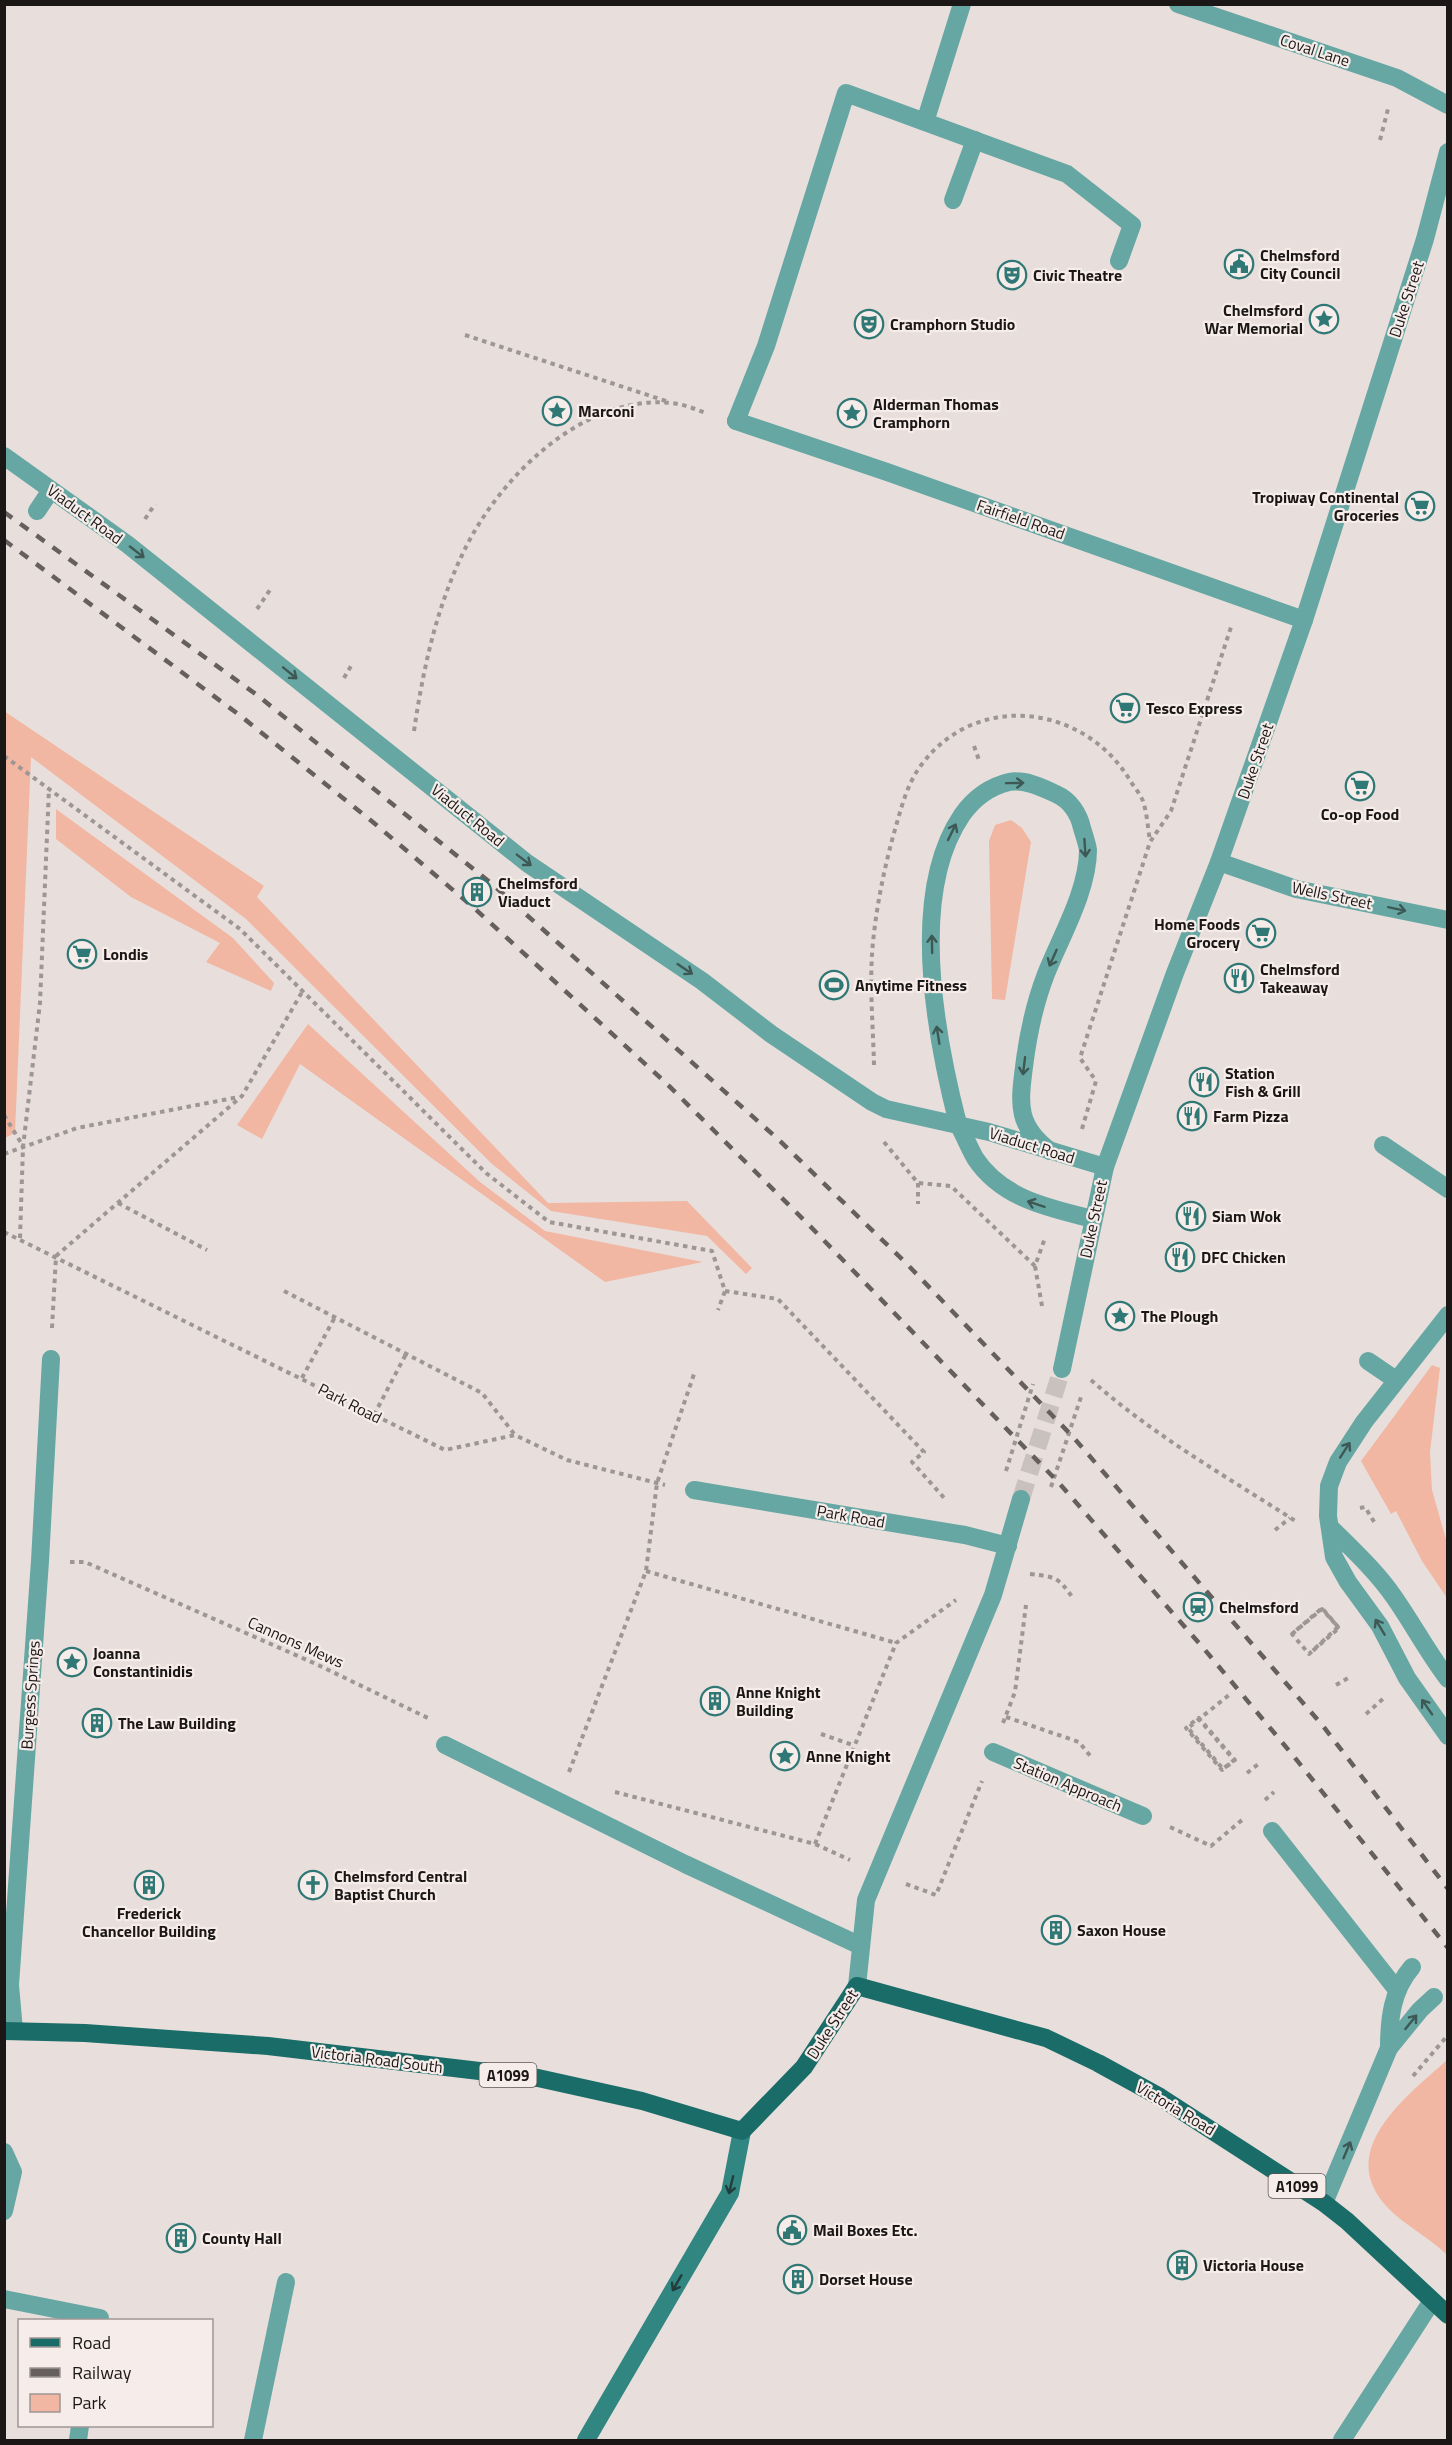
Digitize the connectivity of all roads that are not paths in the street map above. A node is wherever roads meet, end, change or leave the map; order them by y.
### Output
1 (962, 4) edge
2 (1178, 4) edge
3 (1448, 105) edge
4 (925, 122) junction
5 (975, 140) junction
6 (1448, 152) edge
7 (953, 200) dead end
8 (1119, 261) dead end
9 (4, 456) edge
10 (51, 490) junction
11 (37, 511) dead end
12 (1304, 620) junction
13 (1219, 862) junction
14 (1448, 920) edge
15 (958, 1124) junction
16 (1383, 1145) dead end
17 (1051, 1151) junction
18 (1105, 1167) junction
19 (1448, 1189) edge
20 (1093, 1219) junction
21 (1448, 1315) edge
22 (51, 1359) road end
23 (1368, 1361) dead end
24 (1064, 1363) tunnel mouth
25 (1396, 1380) junction
26 (694, 1490) dead end
27 (1021, 1499) tunnel mouth
28 (1331, 1528) junction
29 (1008, 1546) junction
30 (1448, 1679) edge
31 (1448, 1736) edge
32 (445, 1745) dead end
33 (993, 1752) road end
34 (1143, 1816) dead end
35 (1272, 1831) dead end
36 (861, 1946) junction
37 (1412, 1967) dead end
38 (857, 1986) junction
39 (1397, 1990) junction
40 (1434, 1997) dead end
41 (9, 2031) edge
42 (1389, 2048) junction
43 (742, 2131) junction
44 (4, 2152) edge
45 (1324, 2203) junction
46 (4, 2211) edge
47 (286, 2282) dead end
48 (4, 2299) edge
49 (1432, 2301) junction
50 (1448, 2315) edge
51 (100, 2319) edge
52 (253, 2440) edge
53 (586, 2440) edge
54 (1342, 2440) edge

1 - 4 street
2 - 3 street, Coval Lane
4 - 5 street
4 - 12 street, Fairfield Road
5 - 7 street
5 - 8 street
6 - 12 street, Duke Street
9 - 10 street, Viaduct Road
10 - 11 street
10 -> 15 street, Viaduct Road
12 - 13 street, Duke Street
13 -> 14 street, Wells Street
13 - 18 street, Duke Street
15 - 17 street, Viaduct Road
15 -> 17 street
20 -> 15 street, Viaduct Road
16 - 19 street
17 - 18 street, Viaduct Road
18 - 20 street, Duke Street
20 - 24 street, Duke Street
21 - 25 street
22 - 41 street, Burgess Springs
23 - 25 street
28 -> 25 street
26 - 29 street, Park Road
27 - 29 street, Duke Street
28 - 30 street
31 -> 28 street
29 - 36 street, Duke Street
32 - 36 street
33 - 34 street, Station Approach
35 - 39 street
36 - 38 street, Duke Street
37 - 39 street
38 - 43 main road, Duke Street
38 - 45 main road, Victoria Road / A1099
39 - 42 street
42 -> 40 street
41 - 43 main road, Victoria Road South / A1099
45 -> 42 street
43 -> 53 street
44 - 46 street
45 - 49 main road, Victoria Road / A1099
47 - 52 street
48 - 51 street
49 - 50 main road, Victoria Road / A1099
49 - 54 street

